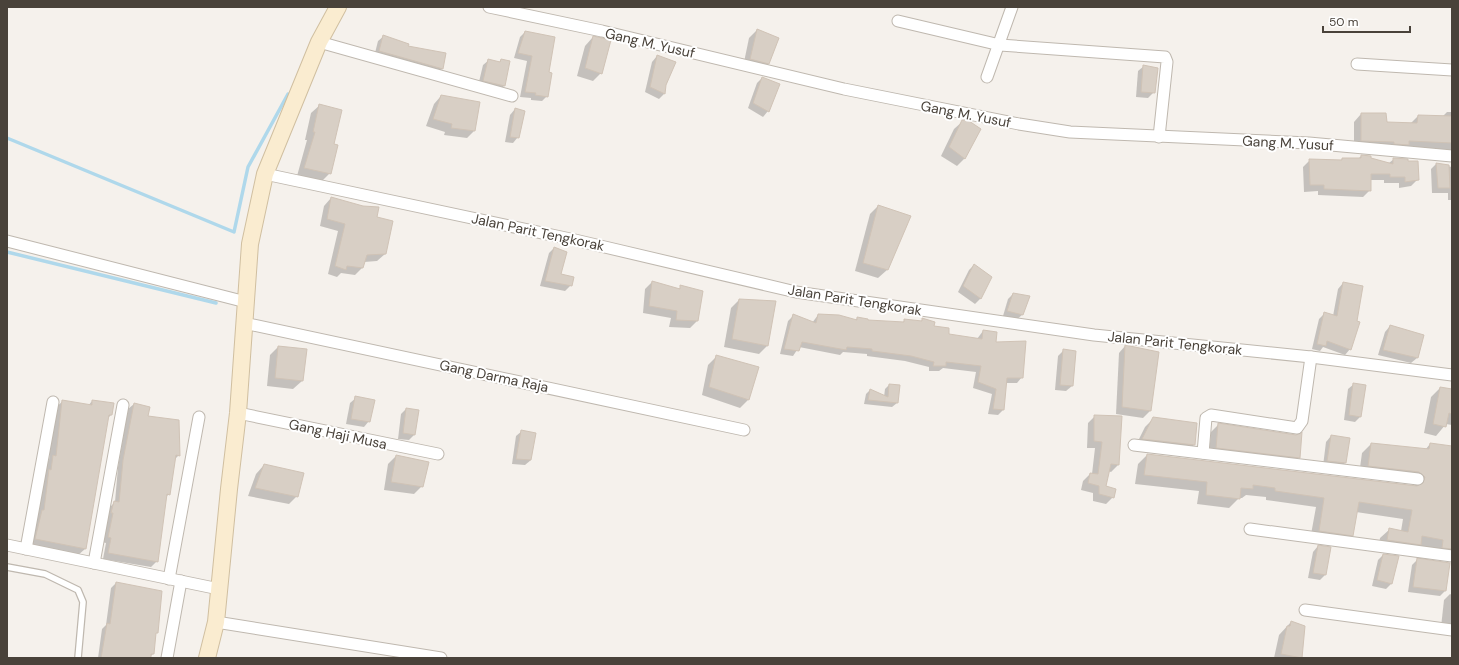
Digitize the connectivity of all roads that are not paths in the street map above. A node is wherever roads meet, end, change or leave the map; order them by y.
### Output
1 (338, 7) edge
2 (489, 7) edge
3 (1012, 7) edge
4 (898, 21) dead end
5 (319, 42) junction
6 (1000, 45) junction
7 (1357, 64) dead end
8 (1452, 70) edge
9 (987, 77) dead end
10 (512, 96) dead end
11 (1158, 137) junction
12 (1452, 156) edge
13 (266, 174) junction
14 (7, 241) edge
15 (246, 302) junction
16 (244, 323) junction
17 (1311, 357) junction
18 (1452, 375) edge
19 (53, 402) dead end
20 (123, 405) dead end
21 (238, 413) junction
22 (199, 417) dead end
23 (744, 430) dead end
24 (1134, 445) dead end
25 (1203, 453) junction
26 (438, 454) dead end
27 (1418, 479) dead end
28 (1250, 529) dead end
29 (7, 545) edge
30 (26, 549) junction
31 (1452, 556) edge
32 (94, 563) junction
33 (7, 567) edge
34 (169, 579) junction
35 (181, 581) junction
36 (219, 589) junction
37 (1305, 610) dead end
38 (216, 622) junction
39 (1452, 630) edge
40 (78, 658) edge
41 (167, 658) edge
42 (207, 658) edge
43 (441, 658) edge

1 - 5 main road
2 - 11 street, Gang M. Yusuf
3 - 6 street
4 - 6 street
5 - 10 street
5 - 13 main road
6 - 9 street
6 - 11 street
7 - 8 street
11 - 12 street, Gang M. Yusuf
13 - 15 main road
13 - 17 street, Jalan Parit Tengkorak
14 - 15 street
15 - 16 main road
16 - 21 main road
16 - 23 street, Gang Darma Raja
17 - 18 street, Jalan Parit Tengkorak
17 - 25 street
19 - 30 street
20 - 32 street
21 - 26 street, Gang Haji Musa
21 - 36 main road
22 - 34 street
24 - 25 street
25 - 27 street
28 - 31 street
29 - 30 street
30 - 32 street
32 - 34 street
33 - 40 lane
34 - 35 street
35 - 36 street
35 - 41 street
36 - 38 main road
37 - 39 street
38 - 42 main road
38 - 43 street

